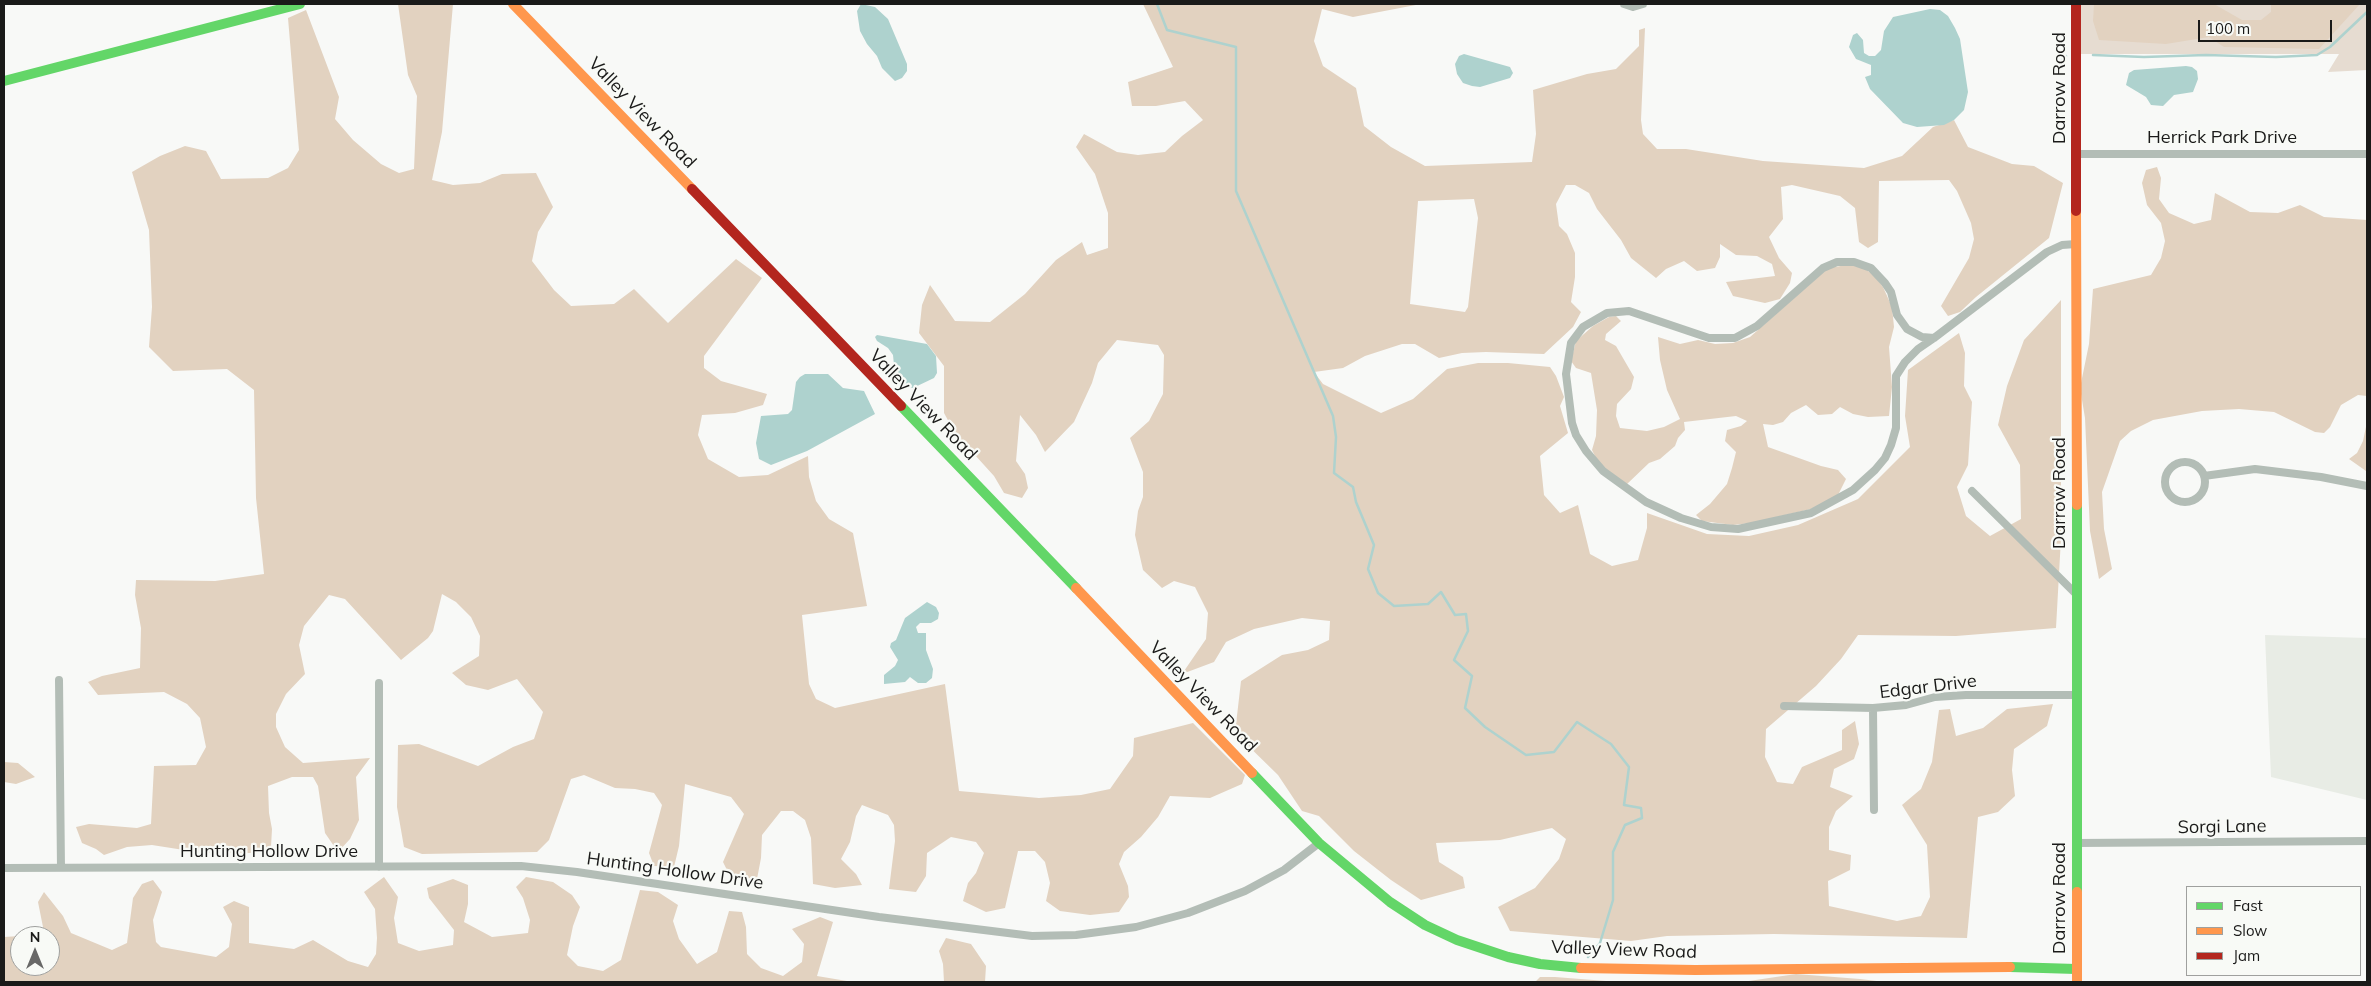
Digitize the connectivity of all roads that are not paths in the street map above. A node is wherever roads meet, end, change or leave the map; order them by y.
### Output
1 (300, 4) edge
2 (513, 4) edge
3 (1624, 4) edge
4 (1643, 4) edge
5 (2076, 4) edge
6 (4, 82) edge
7 (2077, 154) junction
8 (2367, 154) edge
9 (2076, 244) junction
10 (1934, 338) junction
11 (2204, 476) junction
12 (2367, 486) edge
13 (1972, 491) dead end
14 (2077, 595) junction
15 (59, 680) dead end
16 (379, 683) dead end
17 (2076, 695) junction
18 (1784, 706) dead end
19 (1873, 708) junction
20 (1874, 810) dead end
21 (2367, 841) edge
22 (1320, 843) junction
23 (2077, 843) junction
24 (380, 867) junction
25 (4, 868) edge
26 (61, 868) junction
27 (2076, 969) junction
28 (2077, 982) edge

1 - 6 main road
2 - 22 main road, Valley View Road
3 - 4 street
5 - 7 main road, Darrow Road
7 - 8 street, Herrick Park Drive
7 - 9 main road, Darrow Road
9 - 10 street
9 - 14 main road, Darrow Road
10 - 10 street
11 - 11 street
11 - 12 street
13 - 14 street
14 - 17 main road, Darrow Road
15 - 26 street
16 - 24 street
17 - 19 street, Edgar Drive
17 - 23 main road, Darrow Road
18 - 19 street, Edgar Drive
19 - 20 street
21 - 23 street, Sorgi Lane
22 - 24 street, Hunting Hollow Drive
22 - 27 main road, Valley View Road
23 - 27 main road, Darrow Road
24 - 26 street, Hunting Hollow Drive
25 - 26 street, Hunting Hollow Drive
27 - 28 main road, Darrow Road

